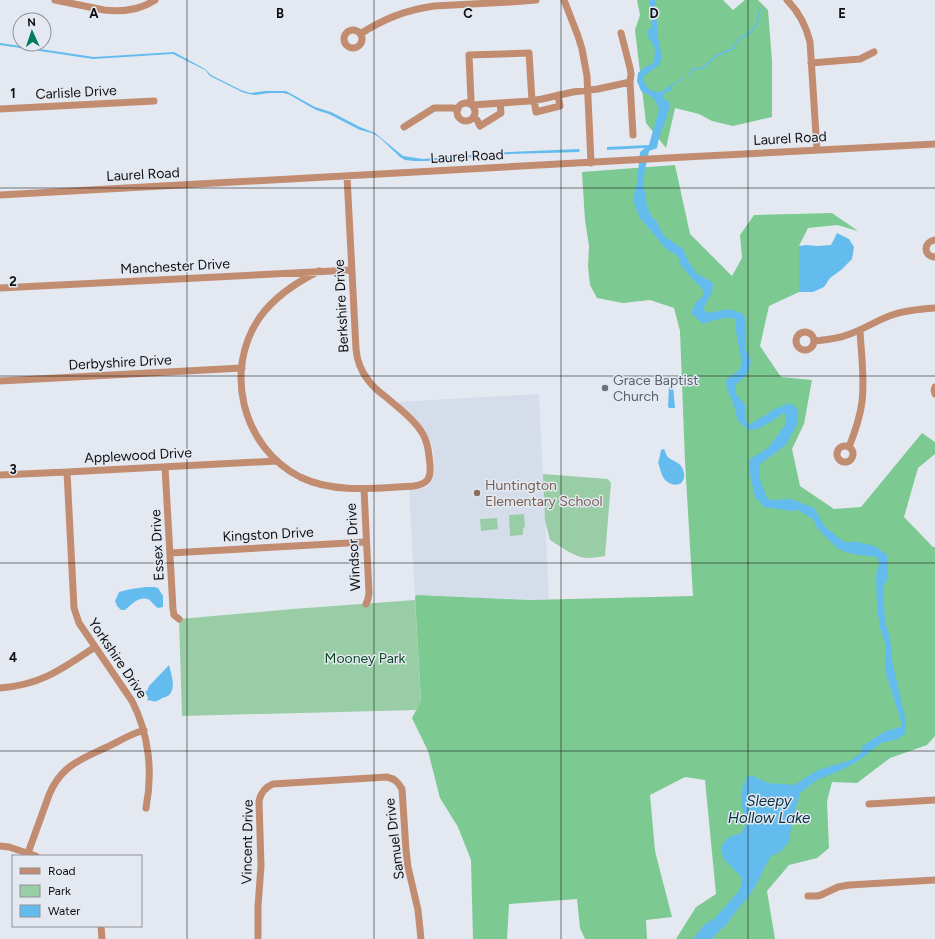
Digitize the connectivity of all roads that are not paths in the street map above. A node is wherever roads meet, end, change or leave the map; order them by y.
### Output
1 (55, 0) edge
2 (155, 0) edge
3 (536, 0) edge
4 (564, 0) edge
5 (787, 0) edge
6 (470, 2) edge
7 (83, 3) edge
8 (621, 33) dead end
9 (360, 34) dead end
10 (874, 52) dead end
11 (812, 63) junction
12 (630, 82) junction
13 (588, 91) junction
14 (558, 95) junction
15 (154, 101) dead end
16 (533, 101) junction
17 (500, 103) junction
18 (471, 104) junction
19 (0, 109) edge
20 (458, 109) junction
21 (473, 117) junction
22 (404, 127) dead end
23 (633, 135) dead end
24 (935, 144) edge
25 (817, 150) junction
26 (591, 163) junction
27 (347, 176) junction
28 (0, 195) edge
29 (935, 240) edge
30 (935, 257) edge
31 (352, 270) junction
32 (319, 271) junction
33 (0, 288) edge
34 (935, 308) edge
35 (860, 330) junction
36 (814, 342) dead end
37 (242, 368) junction
38 (0, 381) edge
39 (935, 387) edge
40 (935, 394) edge
41 (849, 447) dead end
42 (277, 460) junction
43 (165, 467) junction
44 (67, 472) junction
45 (0, 475) edge
46 (364, 489) junction
47 (366, 542) junction
48 (170, 553) junction
49 (366, 604) dead end
50 (179, 619) dead end
51 (95, 646) junction
52 (0, 688) edge
53 (144, 730) junction
54 (329, 781) joint
55 (935, 800) edge
56 (869, 804) dead end
57 (146, 808) dead end
58 (0, 846) edge
59 (28, 853) junction
60 (33, 855) edge
61 (935, 880) edge
62 (808, 896) dead end
63 (101, 927) edge
64 (102, 939) edge
65 (258, 939) edge
66 (420, 939) edge

1 - 7 street
2 - 7 street
3 - 6 street
4 - 13 street
5 - 11 street
6 - 9 street
8 - 12 street
10 - 11 street
11 - 25 street
12 - 13 street
12 - 23 street
13 - 14 street
13 - 26 street
14 - 16 street
14 - 16 street
15 - 19 street, Carlisle Drive
16 - 17 street
16 - 18 street
17 - 18 street
17 - 21 street
18 - 20 street
18 - 21 street
20 - 21 street
20 - 22 street
24 - 25 street, Laurel Road
25 - 26 street, Laurel Road
26 - 27 street, Laurel Road
27 - 28 street, Laurel Road
27 - 31 street, Berkshire Drive
29 - 30 street
31 - 32 street, Manchester Drive
31 - 46 street, Berkshire Drive
32 - 33 street, Manchester Drive
32 - 37 street
34 - 35 street
35 - 36 street
35 - 41 street
37 - 38 street, Derbyshire Drive
37 - 42 street
39 - 40 street
42 - 43 street, Applewood Drive
42 - 46 street
43 - 44 street, Applewood Drive
43 - 48 street, Essex Drive
44 - 45 street, Applewood Drive
44 - 51 street, Yorkshire Drive
46 - 47 street, Windsor Drive
47 - 48 street, Kingston Drive
47 - 49 street, Windsor Drive
48 - 50 street, Essex Drive
51 - 52 street
51 - 53 street, Yorkshire Drive
53 - 57 street, Yorkshire Drive
53 - 59 street
54 - 65 street, Vincent Drive
54 - 66 street, Samuel Drive
55 - 56 street
58 - 59 street
59 - 60 street
61 - 62 street
63 - 64 street

